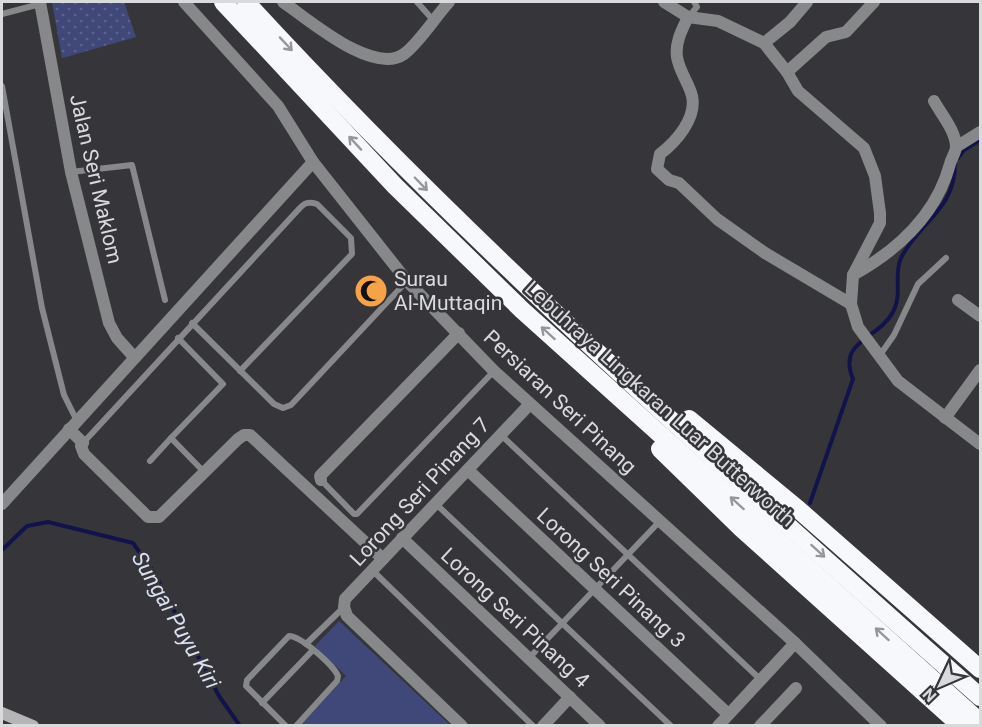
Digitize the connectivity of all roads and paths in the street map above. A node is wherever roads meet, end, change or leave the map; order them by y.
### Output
1 (184, 2) edge
2 (223, 2) edge
3 (246, 2) edge
4 (282, 2) edge
5 (417, 2) edge
6 (449, 2) edge
7 (664, 2) edge
8 (694, 2) edge
9 (807, 2) edge
10 (874, 2) edge
11 (40, 3) edge
12 (2, 14) edge
13 (688, 17) junction
14 (433, 20) junction
15 (764, 43) junction
16 (787, 72) junction
17 (2, 86) edge
18 (934, 101) dead end
19 (981, 132) edge
20 (956, 147) junction
21 (313, 162) junction
22 (71, 172) junction
23 (946, 258) dead end
24 (853, 275) junction
25 (407, 281) junction
26 (165, 300) dead end
27 (958, 300) dead end
28 (851, 304) junction
29 (981, 316) edge
30 (192, 323) junction
31 (459, 333) junction
32 (178, 338) junction
33 (879, 353) junction
34 (134, 357) junction
35 (603, 357) junction
36 (981, 370) edge
37 (240, 371) junction
38 (494, 371) junction
39 (591, 372) junction
40 (530, 405) junction
41 (945, 418) junction
42 (73, 425) junction
43 (501, 435) junction
44 (171, 438) junction
45 (83, 443) junction
46 (981, 444) edge
47 (150, 461) dead end
48 (468, 470) junction
49 (205, 474) junction
50 (321, 480) joint
51 (435, 503) junction
52 (2, 504) edge
53 (661, 521) junction
54 (402, 538) junction
55 (627, 555) junction
56 (383, 559) junction
57 (372, 570) junction
58 (595, 589) junction
59 (344, 607) junction
60 (562, 623) junction
61 (795, 643) junction
62 (306, 644) junction
63 (313, 650) junction
64 (529, 658) junction
65 (981, 669) edge
66 (761, 680) junction
67 (796, 688) dead end
68 (570, 697) junction
69 (981, 697) edge
70 (262, 703) junction
71 (2, 713) edge
72 (728, 714) junction
73 (981, 722) edge
74 (33, 726) edge
75 (286, 726) edge
76 (296, 726) edge
77 (462, 726) edge
78 (533, 726) edge
79 (543, 726) edge
80 (600, 726) edge
81 (672, 726) edge
82 (718, 726) edge
83 (760, 726) edge
84 (882, 726) edge
85 (961, 726) edge

1 - 21 street, Persiaran Seri Pinang
39 -> 2 highway, Lebuhraya Lingkaran Luar Butterworth
3 -> 35 highway, Lebuhraya Lingkaran Luar Butterworth
4 - 14 street
5 - 14 lane
6 - 14 street
7 - 13 street
8 - 13 lane
9 - 15 street
10 - 16 street
11 - 12 lane
11 - 22 street, Jalan Seri Maklom
13 - 15 street
13 - 28 street
15 - 16 street
16 - 24 street
17 - 42 lane
18 - 20 street
19 - 20 street
20 - 24 street
21 - 25 street, Persiaran Seri Pinang
21 - 34 street
22 - 26 lane
22 - 34 street, Jalan Seri Maklom
23 - 33 lane
24 - 28 street
25 - 31 street, Persiaran Seri Pinang
25 - 37 lane
27 - 29 street
28 - 33 street
30 - 32 lane
30 - 37 lane
30 - 37 lane
31 - 38 street, Persiaran Seri Pinang
31 - 50 street
32 - 44 lane
32 - 45 lane
33 - 41 street
34 - 42 street
35 - 65 highway
35 -> 69 highway, Lebuhraya Lingkaran Luar Butterworth
36 - 41 street
38 - 40 street, Persiaran Seri Pinang
38 - 50 lane
73 -> 39 highway, Lebuhraya Lingkaran Luar Butterworth
39 - 85 highway
40 - 43 street, Lorong Seri Pinang 7
40 - 53 street, Persiaran Seri Pinang
41 - 46 street
42 - 45 street
42 - 52 street
43 - 48 street, Lorong Seri Pinang 7
43 - 55 lane
44 - 47 lane
44 - 49 lane
45 - 49 street
48 - 51 street, Lorong Seri Pinang 7
48 - 58 street, Lorong Seri Pinang 3
49 - 56 street
51 - 54 street, Lorong Seri Pinang 7
51 - 60 lane
53 - 55 lane
53 - 61 street, Persiaran Seri Pinang
54 - 56 street, Lorong Seri Pinang 7
54 - 64 street, Lorong Seri Pinang 4
55 - 58 lane
55 - 66 lane
56 - 57 street, Lorong Seri Pinang 7
57 - 59 street, Lorong Seri Pinang 7
57 - 78 lane
58 - 60 lane
58 - 72 street, Lorong Seri Pinang 3
59 - 62 lane
59 - 77 street
60 - 64 lane
60 - 81 lane
61 - 66 street
61 - 84 street, Persiaran Seri Pinang
62 - 63 lane
62 - 70 lane
63 - 70 lane
63 - 76 lane
64 - 68 street, Lorong Seri Pinang 4
66 - 72 street
67 - 83 street
68 - 79 street
68 - 80 street, Lorong Seri Pinang 4
70 - 75 lane
71 - 74 main road
72 - 82 street

